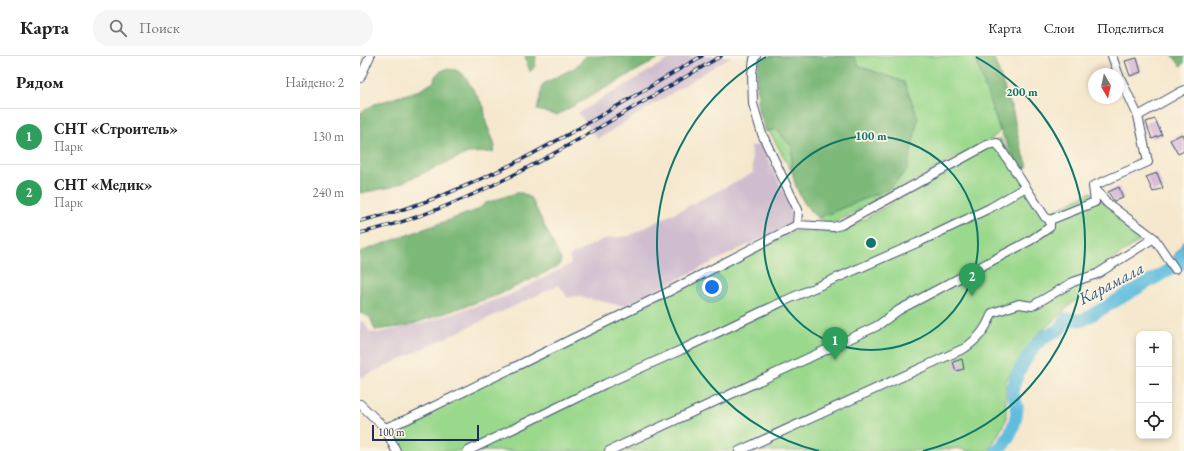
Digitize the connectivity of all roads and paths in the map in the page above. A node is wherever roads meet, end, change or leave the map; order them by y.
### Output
1 (370, 56) edge
2 (756, 56) edge
3 (1112, 56) edge
4 (360, 78) edge
5 (1184, 90) edge
6 (1138, 116) junction
7 (1093, 186) junction
8 (1026, 188) junction
9 (1050, 220) junction
10 (797, 225) junction
11 (1154, 238) junction
12 (1175, 269) dead end
13 (360, 404) edge
14 (385, 428) junction
15 (396, 451) edge
16 (468, 451) edge
17 (609, 451) edge
18 (739, 451) edge

1 - 4 street
2 - 10 street
3 - 6 street
5 - 6 street
6 - 7 street
7 - 9 street
7 - 11 street
8 - 9 street
8 - 10 street
8 - 16 street
9 - 17 street
10 - 14 street
11 - 12 street
11 - 18 street
13 - 14 street
14 - 15 street

